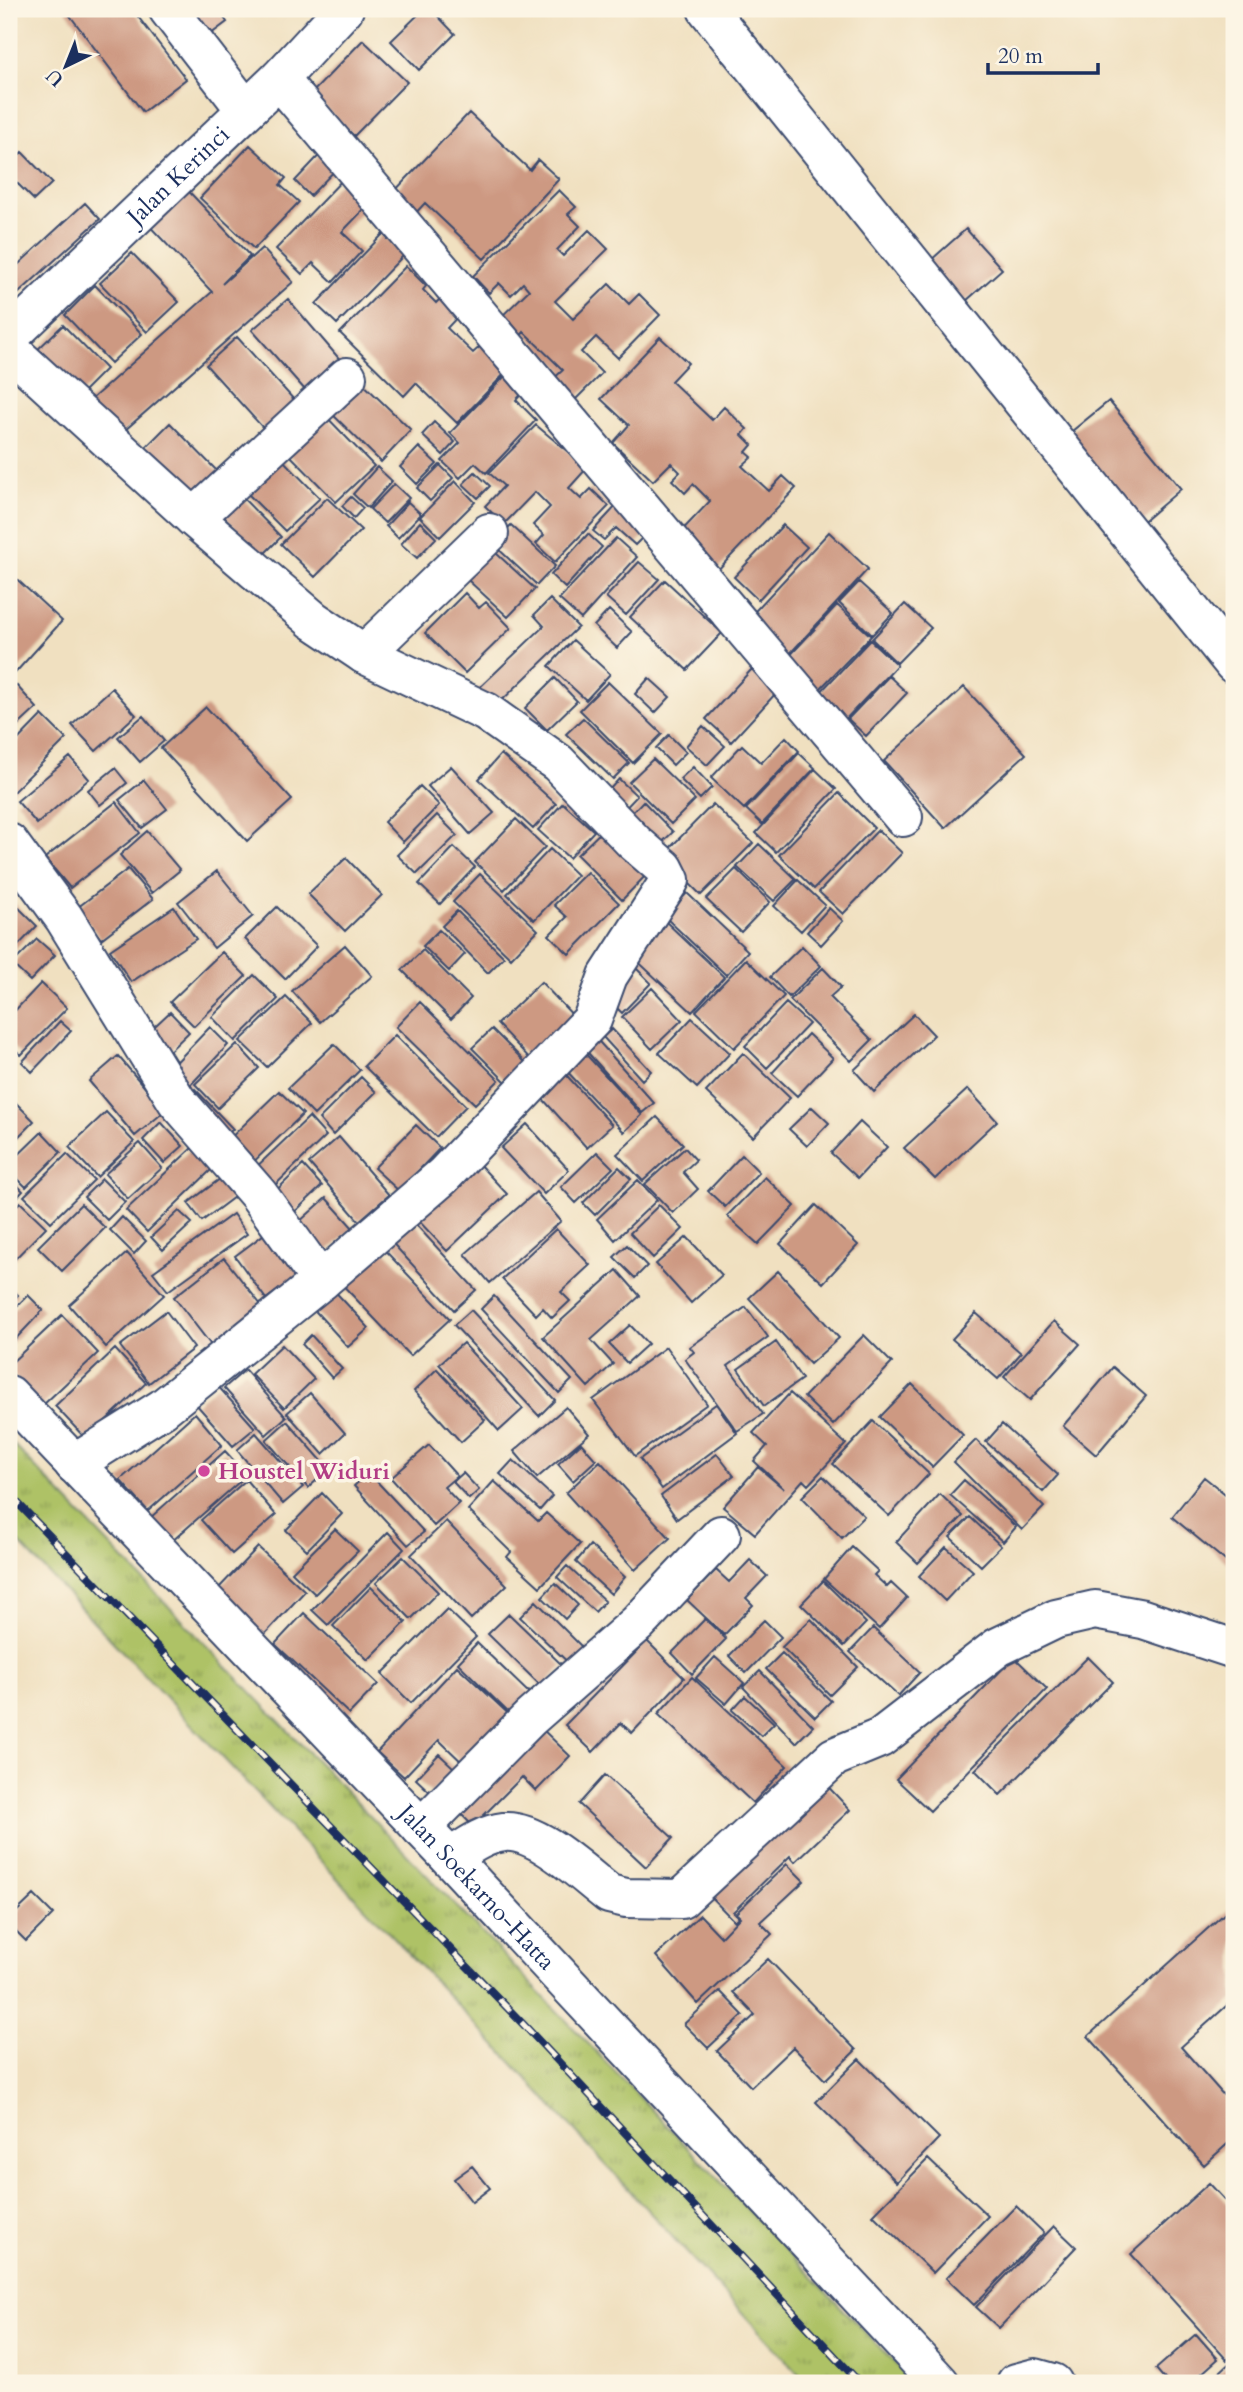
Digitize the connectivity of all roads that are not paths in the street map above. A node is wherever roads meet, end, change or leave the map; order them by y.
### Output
1 (168, 9) edge
2 (344, 9) edge
3 (707, 9) edge
4 (279, 79) junction
5 (246, 110) junction
6 (9, 337) edge
7 (9, 349) edge
8 (347, 376) dead end
9 (194, 518) junction
10 (489, 533) dead end
11 (363, 654) junction
12 (1234, 664) edge
13 (903, 817) dead end
14 (9, 844) edge
15 (321, 1281) junction
16 (9, 1395) edge
17 (74, 1464) junction
18 (721, 1535) dead end
19 (1231, 1648) dead end
20 (421, 1828) junction
21 (450, 1858) junction
22 (940, 2383) edge
23 (1016, 2383) edge
24 (1053, 2383) edge

1 - 5 main road
2 - 4 main road, Jalan Kerinci
3 - 12 main road
4 - 5 main road, Jalan Kerinci
4 - 13 main road
5 - 6 main road, Jalan Kerinci
7 - 9 main road
8 - 9 main road
9 - 11 main road
10 - 11 main road
11 - 15 main road
14 - 15 main road
15 - 17 main road
16 - 17 main road, Jalan Soekarno-Hatta
17 - 20 main road, Jalan Soekarno-Hatta
18 - 20 main road
19 - 21 main road
20 - 21 main road, Jalan Soekarno-Hatta
21 - 22 main road, Jalan Soekarno-Hatta
23 - 24 main road

